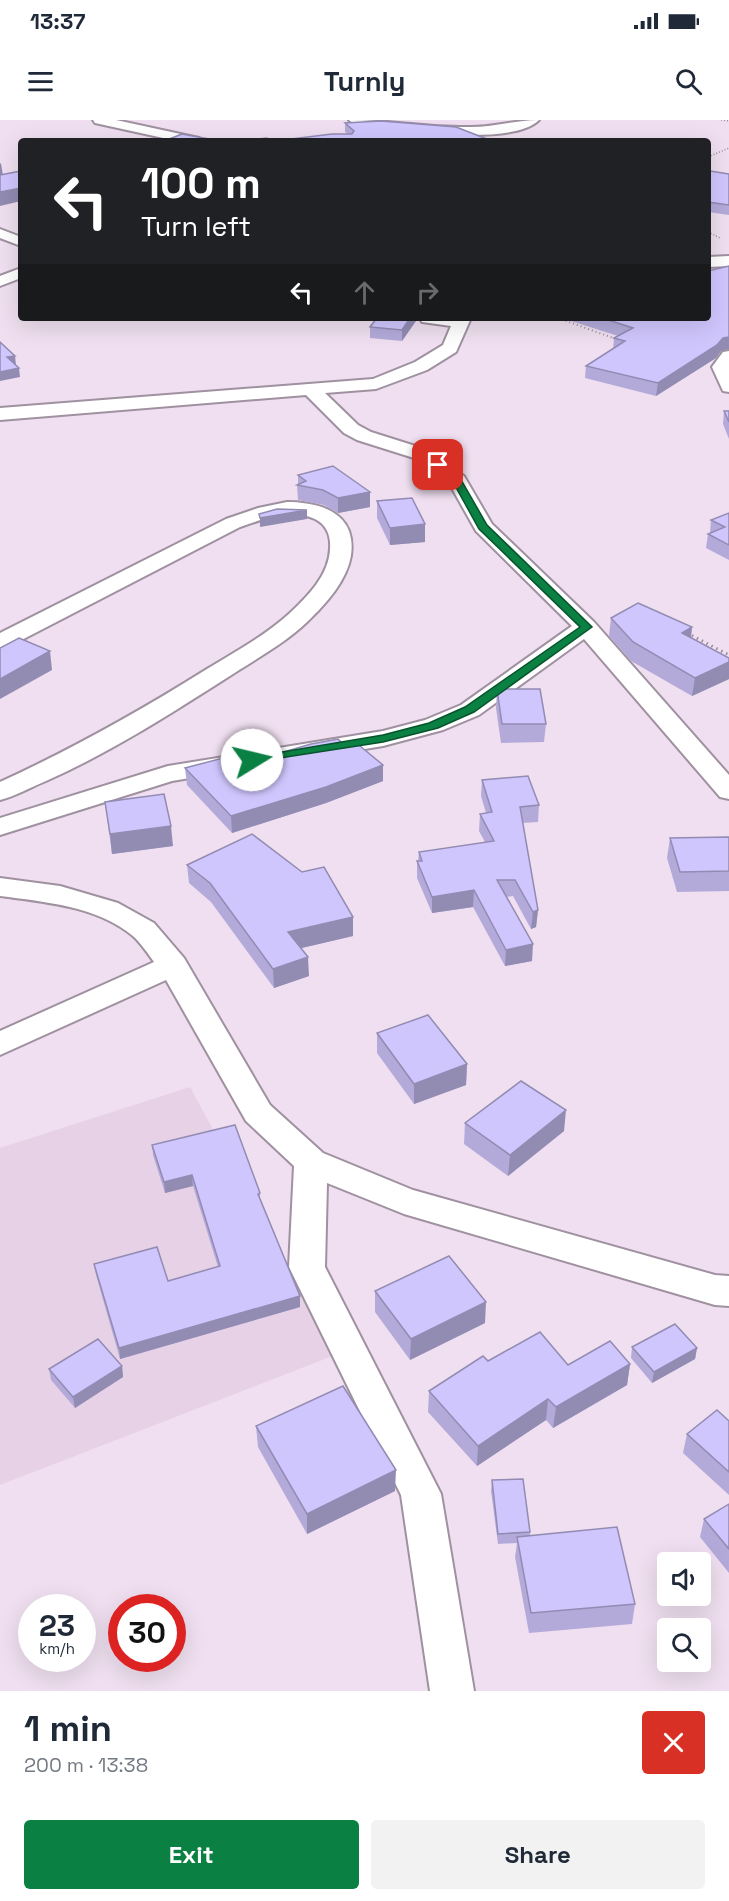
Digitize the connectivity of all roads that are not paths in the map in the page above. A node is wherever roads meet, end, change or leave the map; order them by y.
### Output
1 (99, 120) edge
2 (355, 120) edge
3 (533, 120) edge
4 (178, 138) edge
5 (0, 233) edge
6 (18, 241) edge
7 (711, 250) edge
8 (729, 250) edge
9 (729, 261) edge
10 (711, 262) edge
11 (18, 274) edge
12 (0, 280) edge
13 (462, 321) edge
14 (729, 356) edge
15 (729, 387) edge
16 (310, 389) junction
17 (0, 414) edge
18 (586, 627) junction
19 (0, 642) edge
20 (729, 791) edge
21 (0, 792) edge
22 (0, 827) edge
23 (0, 887) edge
24 (173, 965) junction
25 (0, 1044) edge
26 (311, 1162) junction
27 (729, 1291) edge
28 (452, 1691) edge

1 - 4 street
2 - 3 street
5 - 6 street
7 - 8 street
9 - 10 street
11 - 12 street
13 - 16 street
14 - 15 street
16 - 17 street
16 - 18 street
18 - 20 street
18 - 22 street
19 - 21 street
23 - 24 street
24 - 25 street
24 - 26 street
26 - 27 street
26 - 28 street

